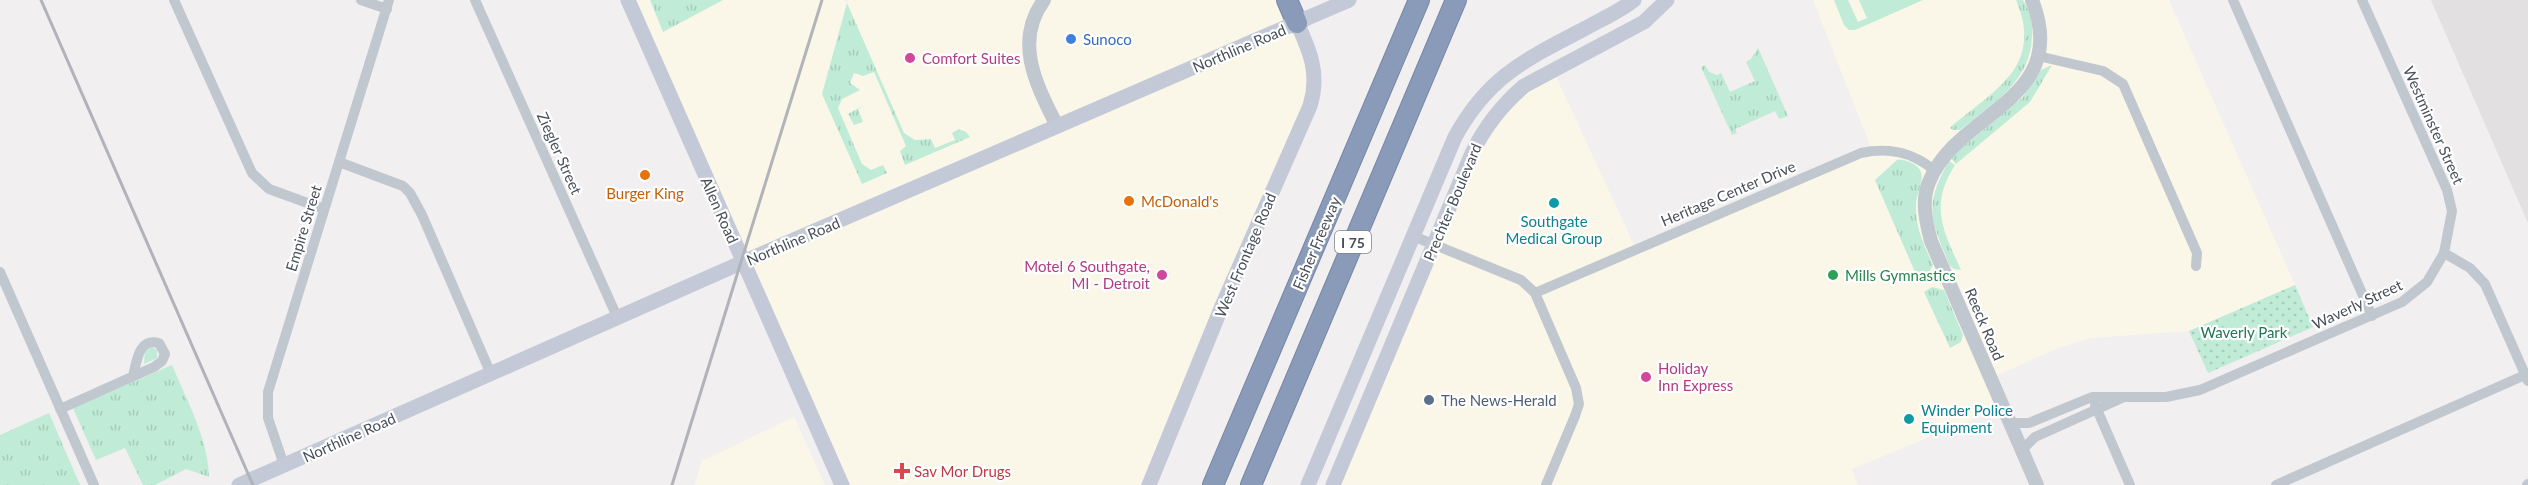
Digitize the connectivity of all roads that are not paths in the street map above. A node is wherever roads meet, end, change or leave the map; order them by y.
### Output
1 (174, 0) edge
2 (361, 0) edge
3 (475, 0) edge
4 (628, 0) edge
5 (1044, 0) edge
6 (1287, 0) edge
7 (1349, 0) edge
8 (1419, 0) edge
9 (1456, 0) edge
10 (1634, 0) edge
11 (1667, 0) edge
12 (2032, 0) edge
13 (2234, 0) edge
14 (2362, 0) edge
15 (388, 5) edge
16 (1297, 23) junction
17 (1593, 24) junction
18 (1604, 43) junction
19 (2038, 56) junction
20 (1470, 111) junction
21 (1488, 123) junction
22 (1057, 126) junction
23 (339, 162) junction
24 (1934, 170) junction
25 (324, 209) junction
26 (1413, 237) junction
27 (1433, 245) junction
28 (2444, 252) junction
29 (743, 262) junction
30 (2196, 266) dead end
31 (0, 272) edge
32 (1535, 293) junction
33 (1384, 301) junction
34 (2372, 316) junction
35 (618, 319) junction
36 (1383, 363) junction
37 (491, 374) junction
38 (133, 376) dead end
39 (2527, 378) edge
40 (2127, 396) junction
41 (2092, 397) junction
42 (1342, 402) junction
43 (60, 409) junction
44 (2097, 410) junction
45 (1364, 412) junction
46 (2010, 423) junction
47 (2022, 450) junction
48 (284, 465) junction
49 (93, 485) edge
50 (239, 485) edge
51 (842, 485) edge
52 (1149, 485) edge
53 (1213, 485) edge
54 (1251, 485) edge
55 (1308, 485) edge
56 (1333, 485) edge
57 (1546, 485) edge
58 (2037, 485) edge
59 (2130, 485) edge
60 (2276, 485) edge

1 - 25 street
2 - 15 street
3 - 35 street, Ziegler Street
4 - 29 main road, Allen Road
5 - 22 street
6 - 16 highway
7 - 16 main road, Northline Road
8 - 53 highway, Fisher Freeway / I 75
9 - 54 highway, I 75
10 - 17 main road, Prechter Boulevard
11 - 18 main road, Prechter Boulevard
12 - 19 street, Reeck Road
13 - 34 street
14 - 28 street, Westminster Street
15 - 23 street, Empire Street
16 - 22 main road, Northline Road
16 - 52 main road, West Frontage Road
17 - 18 main road
17 - 20 main road, Prechter Boulevard
18 - 21 main road, Prechter Boulevard
19 - 24 street, Reeck Road
19 - 30 street
20 - 21 main road
20 - 26 main road, Prechter Boulevard
21 - 27 main road, Prechter Boulevard
22 - 29 main road, Northline Road
23 - 25 street, Empire Street
23 - 37 street
24 - 32 street, Heritage Center Drive
24 - 46 street, Reeck Road
25 - 48 street, Empire Street
26 - 27 street
26 - 33 main road, Prechter Boulevard
27 - 32 street
27 - 36 main road, Prechter Boulevard
28 - 34 street, Waverly Street
28 - 39 street
29 - 35 main road, Northline Road
29 - 51 main road, Allen Road
31 - 43 street
32 - 57 street
33 - 36 main road
33 - 42 main road, Prechter Boulevard
34 - 40 street, Waverly Street
35 - 37 main road, Northline Road
36 - 45 main road, Prechter Boulevard
37 - 48 main road, Northline Road
38 - 43 street
39 - 60 street
40 - 41 street, Waverly Street
40 - 44 street, Waverly Street
41 - 44 street
41 - 46 street, Waverly Street
42 - 45 main road
42 - 55 main road, Prechter Boulevard
43 - 49 street
44 - 47 street, Waverly Street
44 - 59 street
45 - 56 main road, Prechter Boulevard
46 - 47 street, Reeck Road
47 - 58 street, Reeck Road
48 - 50 main road, Northline Road

